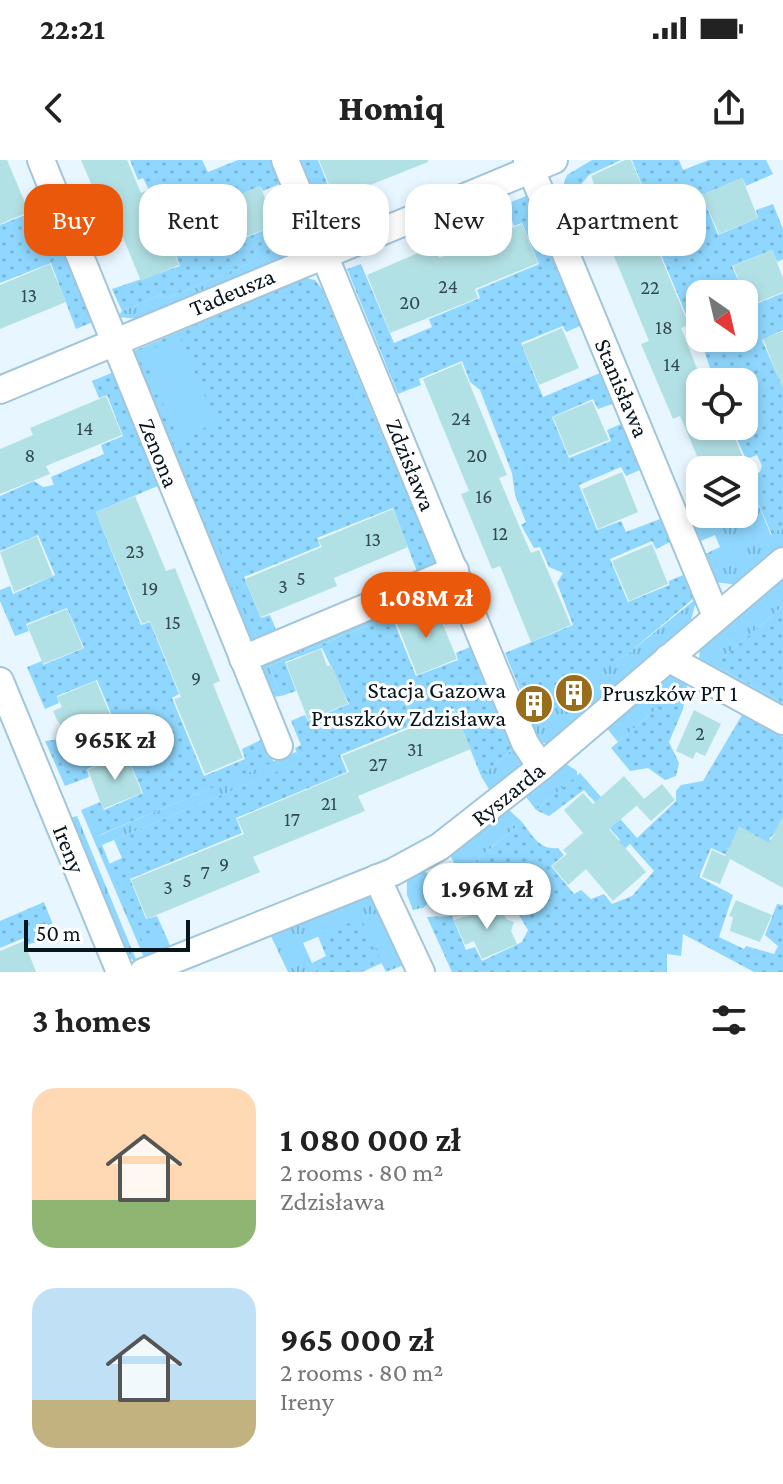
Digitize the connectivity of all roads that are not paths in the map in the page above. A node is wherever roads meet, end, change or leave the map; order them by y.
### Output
1 (41, 160) edge
2 (285, 160) edge
3 (537, 163) edge
4 (295, 184) edge
5 (389, 226) edge
6 (319, 256) edge
7 (325, 256) edge
8 (114, 343) junction
9 (0, 390) edge
10 (783, 561) edge
11 (455, 570) junction
12 (716, 616) junction
13 (668, 658) junction
14 (243, 659) junction
15 (0, 681) edge
16 (783, 721) edge
17 (279, 746) dead end
18 (541, 767) junction
19 (377, 878) junction
20 (120, 972) edge
21 (143, 972) edge
22 (421, 972) edge

1 - 8 street, Zenona
2 - 4 street, Zdzisława
3 - 5 street, Tadeusza
3 - 12 street, Stanisława
6 - 8 street, Tadeusza
7 - 11 street, Zdzisława
8 - 9 street, Tadeusza
8 - 14 street, Zenona
10 - 12 street, Ryszarda
11 - 14 street
11 - 18 street, Zdzisława
12 - 13 street, Ryszarda
13 - 16 street
13 - 18 street, Ryszarda
14 - 17 street, Zenona
15 - 20 street, Ireny
18 - 19 street, Ryszarda
19 - 21 street, Ryszarda
19 - 22 street

